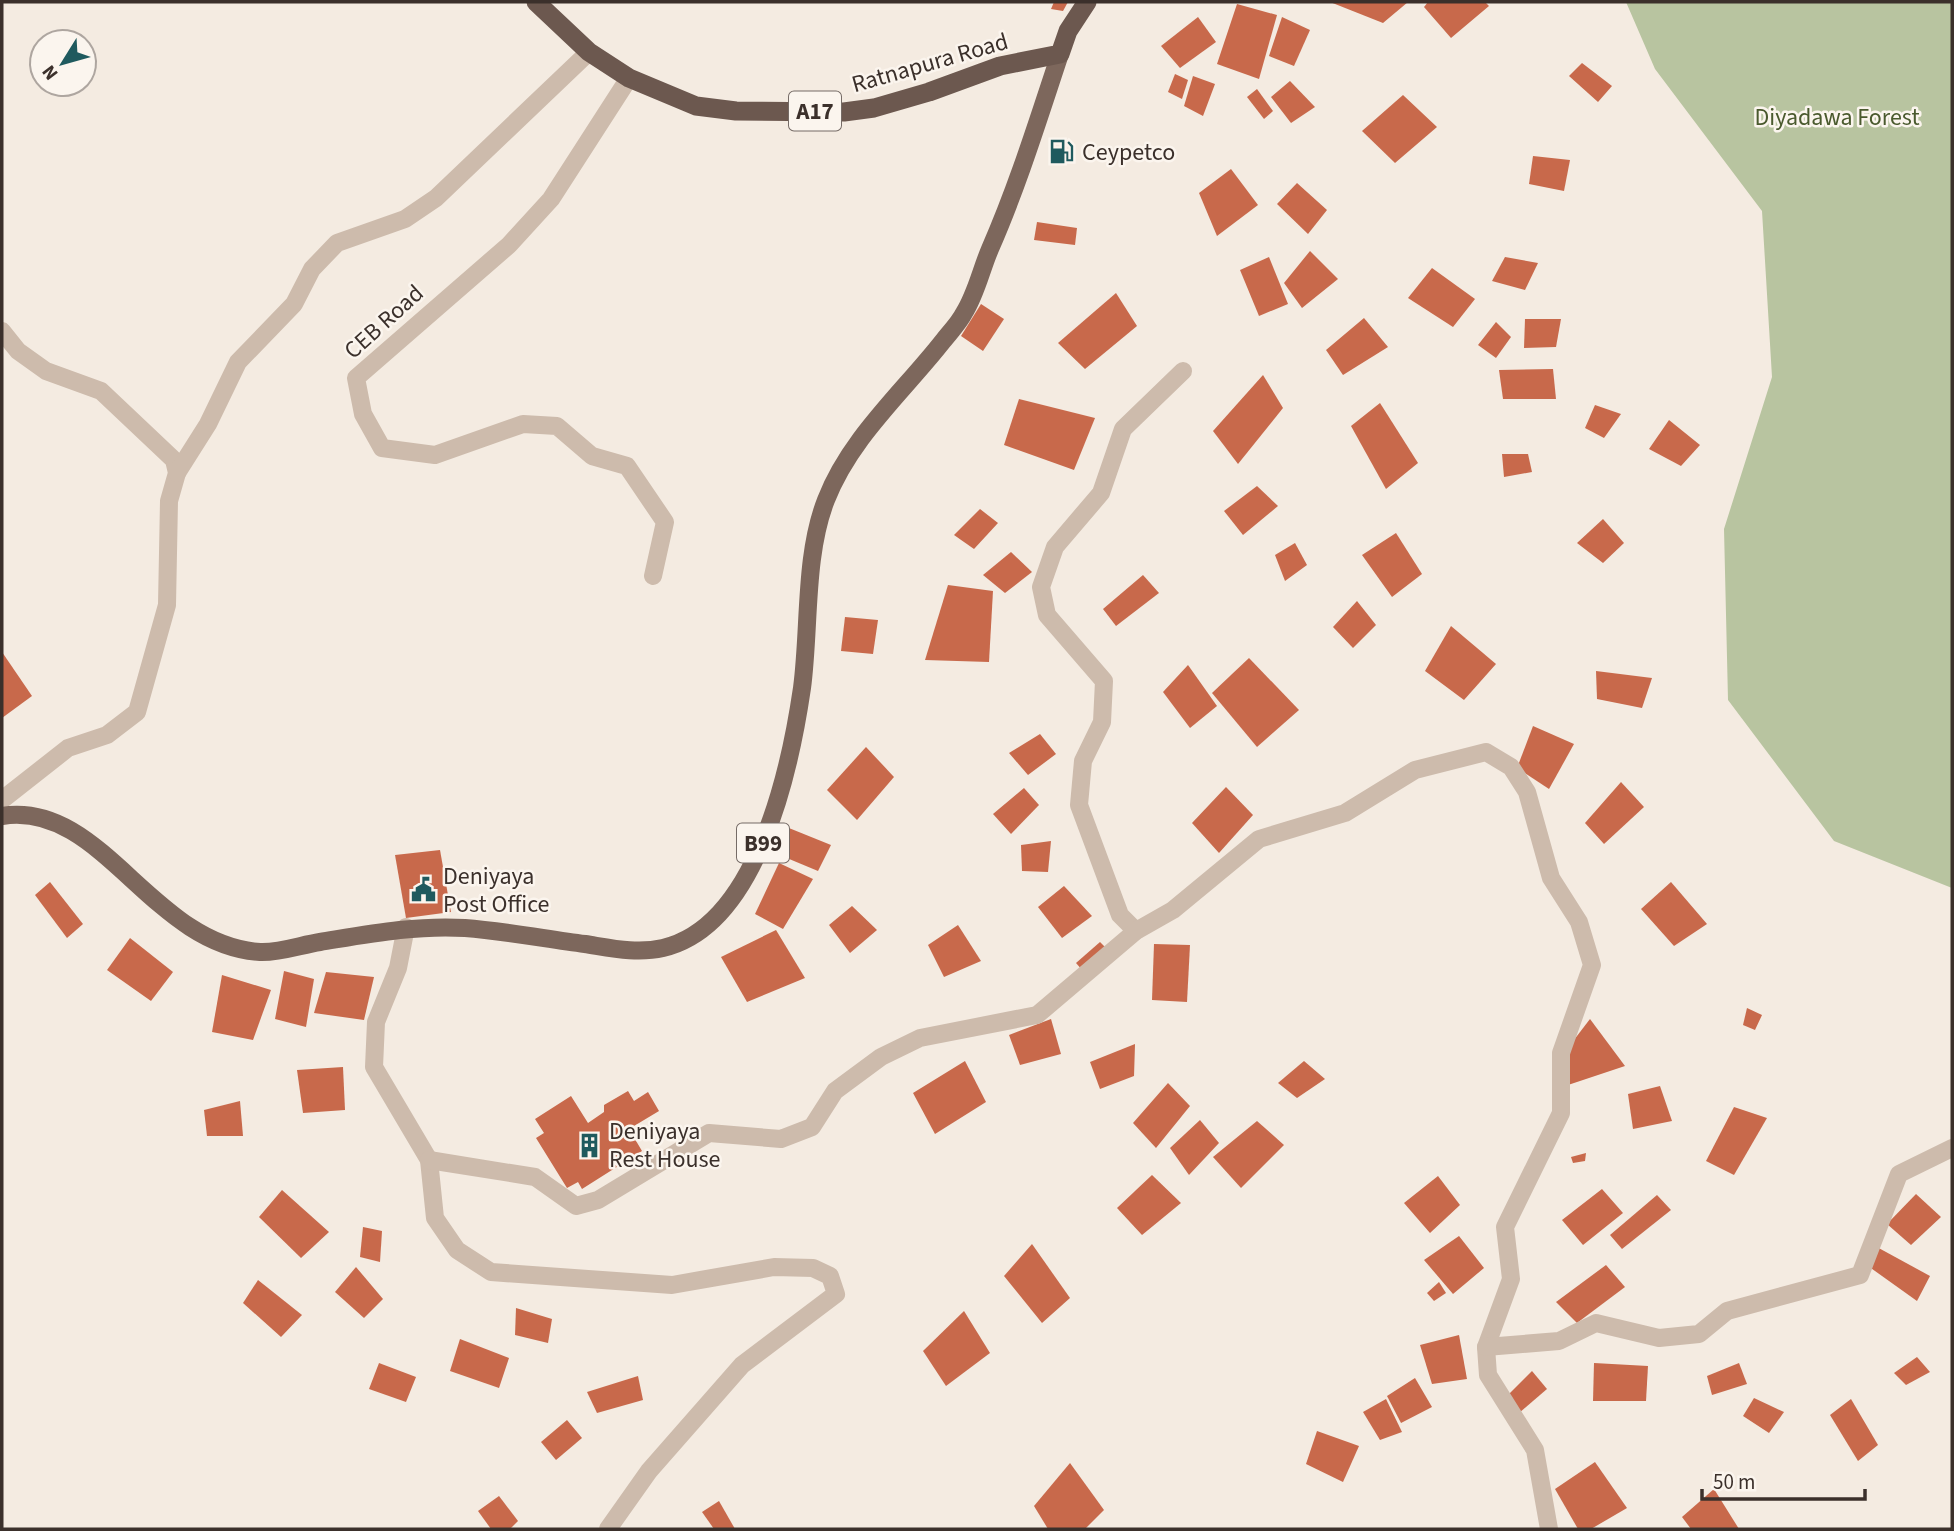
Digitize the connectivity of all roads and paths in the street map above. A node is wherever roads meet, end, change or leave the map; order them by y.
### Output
1 (536, 2) edge
2 (1087, 2) edge
3 (589, 52) junction
4 (1060, 54) junction
5 (629, 78) junction
6 (2, 331) edge
7 (1183, 371) dead end
8 (177, 473) junction
9 (653, 576) dead end
10 (2, 800) edge
11 (2, 816) edge
12 (406, 927) junction
13 (1136, 931) junction
14 (1952, 1147) edge
15 (429, 1160) junction
16 (1486, 1348) junction
17 (607, 1529) edge
18 (1549, 1529) edge

1 - 3 highway, Ratnapura Road / A17
2 - 4 highway
3 - 5 highway, Ratnapura Road / A17
3 - 8 street
4 - 5 highway, Ratnapura Road / A17
4 - 12 main road, B99
5 - 9 street, CEB Road
6 - 8 street
7 - 13 street
8 - 10 street
11 - 12 main road, B99
12 - 15 street
13 - 15 street
13 - 16 street
14 - 16 street
15 - 17 street
16 - 18 street

